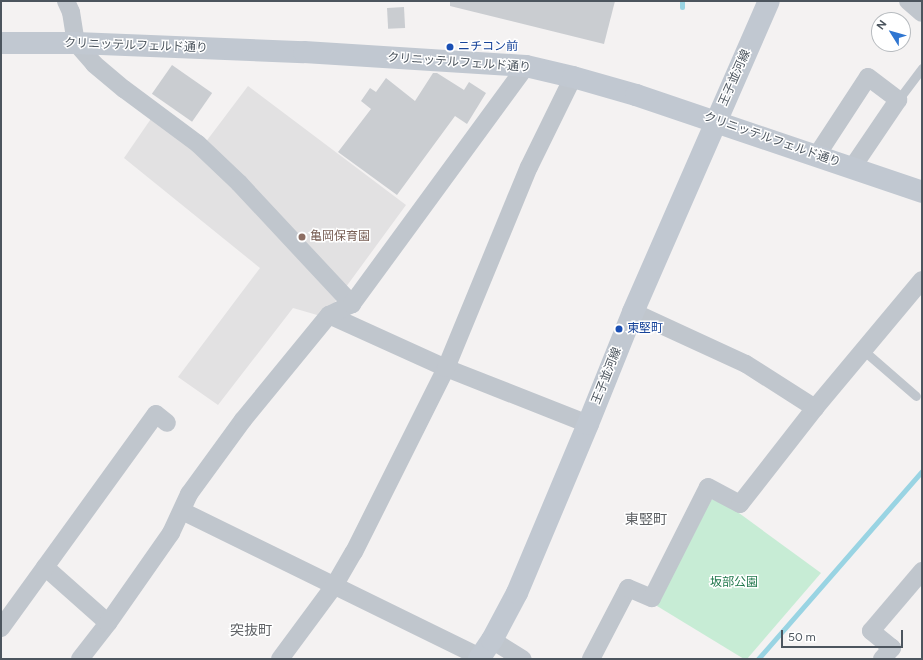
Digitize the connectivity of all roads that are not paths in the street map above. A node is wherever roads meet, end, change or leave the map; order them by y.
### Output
1 (66, 1) edge
2 (769, 1) edge
3 (908, 1) edge
4 (922, 13) edge
5 (1, 43) edge
6 (76, 43) junction
7 (526, 66) junction
8 (922, 68) edge
9 (573, 77) junction
10 (898, 100) junction
11 (716, 121) junction
12 (817, 155) junction
13 (852, 168) junction
14 (922, 192) edge
15 (922, 280) edge
16 (352, 304) junction
17 (633, 312) junction
18 (329, 315) junction
19 (863, 350) junction
20 (446, 368) junction
21 (916, 396) dead end
22 (815, 408) junction
23 (167, 423) dead end
24 (588, 424) junction
25 (182, 511) junction
26 (45, 567) junction
27 (922, 571) edge
28 (334, 586) junction
29 (108, 623) junction
30 (1, 628) edge
31 (484, 652) edge
32 (80, 659) edge
33 (280, 659) edge
34 (522, 659) edge
35 (591, 659) edge
36 (882, 659) edge

1 - 6 street
2 - 11 street, 王子並河線
3 - 4 street
5 - 6 street, クリニッテルフェルド通り
6 - 7 street, クリニッテルフェルド通り
6 - 16 street
7 - 9 street, クリニッテルフェルド通り
7 - 16 street
8 - 10 lane
9 - 11 street, クリニッテルフェルド通り
9 - 20 street
10 - 12 street
10 - 13 street
11 - 12 street, クリニッテルフェルド通り
11 - 17 street, 王子並河線
12 - 13 street, クリニッテルフェルド通り
13 - 14 street, クリニッテルフェルド通り
15 - 19 street
16 - 18 street
17 - 22 street
17 - 24 street, 王子並河線
18 - 20 street
18 - 25 street
19 - 21 lane
19 - 22 street
20 - 24 street
20 - 28 street
22 - 35 street
23 - 26 street
24 - 31 street, 王子並河線
25 - 28 street
25 - 29 street
26 - 29 street
26 - 30 street
27 - 36 street
28 - 31 street
28 - 33 street
29 - 32 street
31 - 34 street

